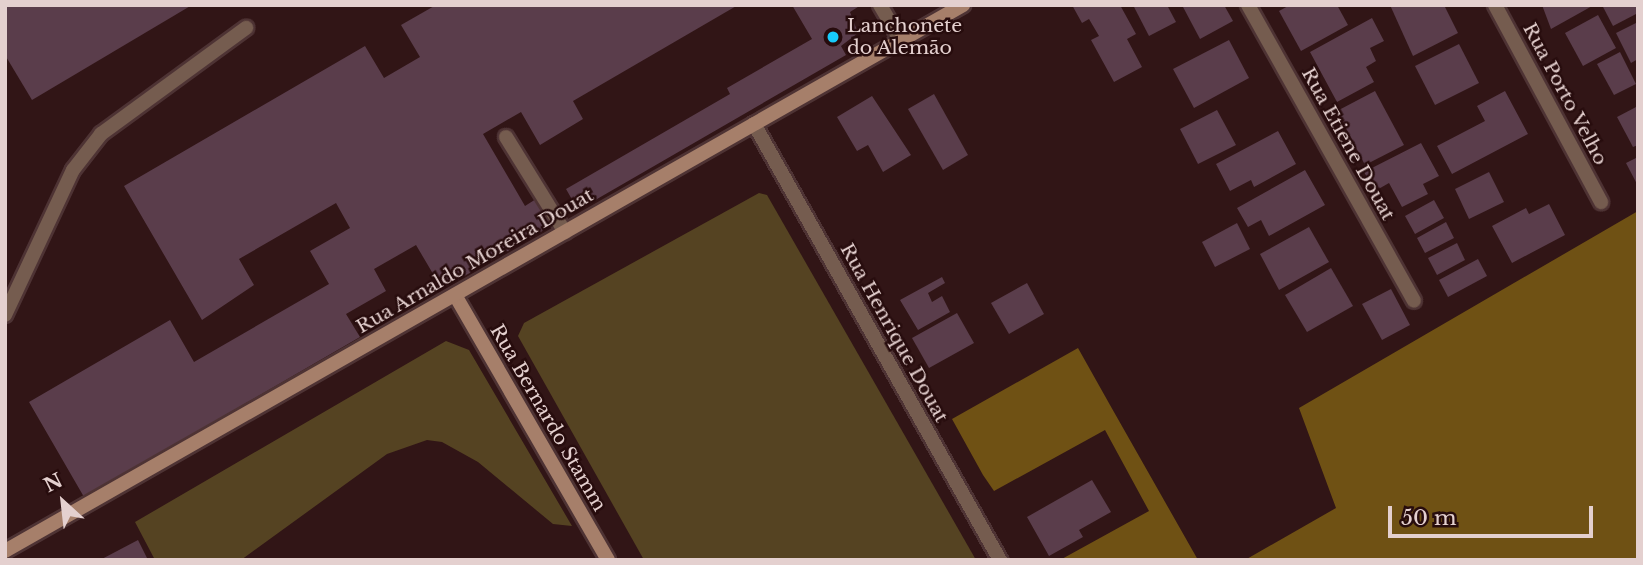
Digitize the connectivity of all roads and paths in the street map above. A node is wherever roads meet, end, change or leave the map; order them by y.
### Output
1 (880, 5) edge
2 (963, 5) edge
3 (1248, 5) edge
4 (1495, 5) edge
5 (246, 29) dead end
6 (901, 41) junction
7 (754, 124) junction
8 (506, 137) dead end
9 (1601, 201) dead end
10 (565, 232) junction
11 (455, 295) junction
12 (1414, 301) dead end
13 (5, 315) edge
14 (5, 538) edge
15 (20, 542) junction
16 (5, 551) edge
17 (608, 560) edge
18 (1000, 560) edge

1 - 6 street
2 - 6 street, Rua Arnaldo Moreira Douat
3 - 12 street, Rua Etiene Douat
4 - 9 street, Rua Porto Velho
5 - 13 street
6 - 7 street, Rua Arnaldo Moreira Douat
7 - 10 street, Rua Arnaldo Moreira Douat
7 - 18 street, Rua Henrique Douat
8 - 10 street
10 - 11 street, Rua Arnaldo Moreira Douat
11 - 15 street, Rua Arnaldo Moreira Douat
11 - 17 street, Rua Bernardo Stamm
14 - 15 street
15 - 16 street, Rua Arnaldo Moreira Douat

